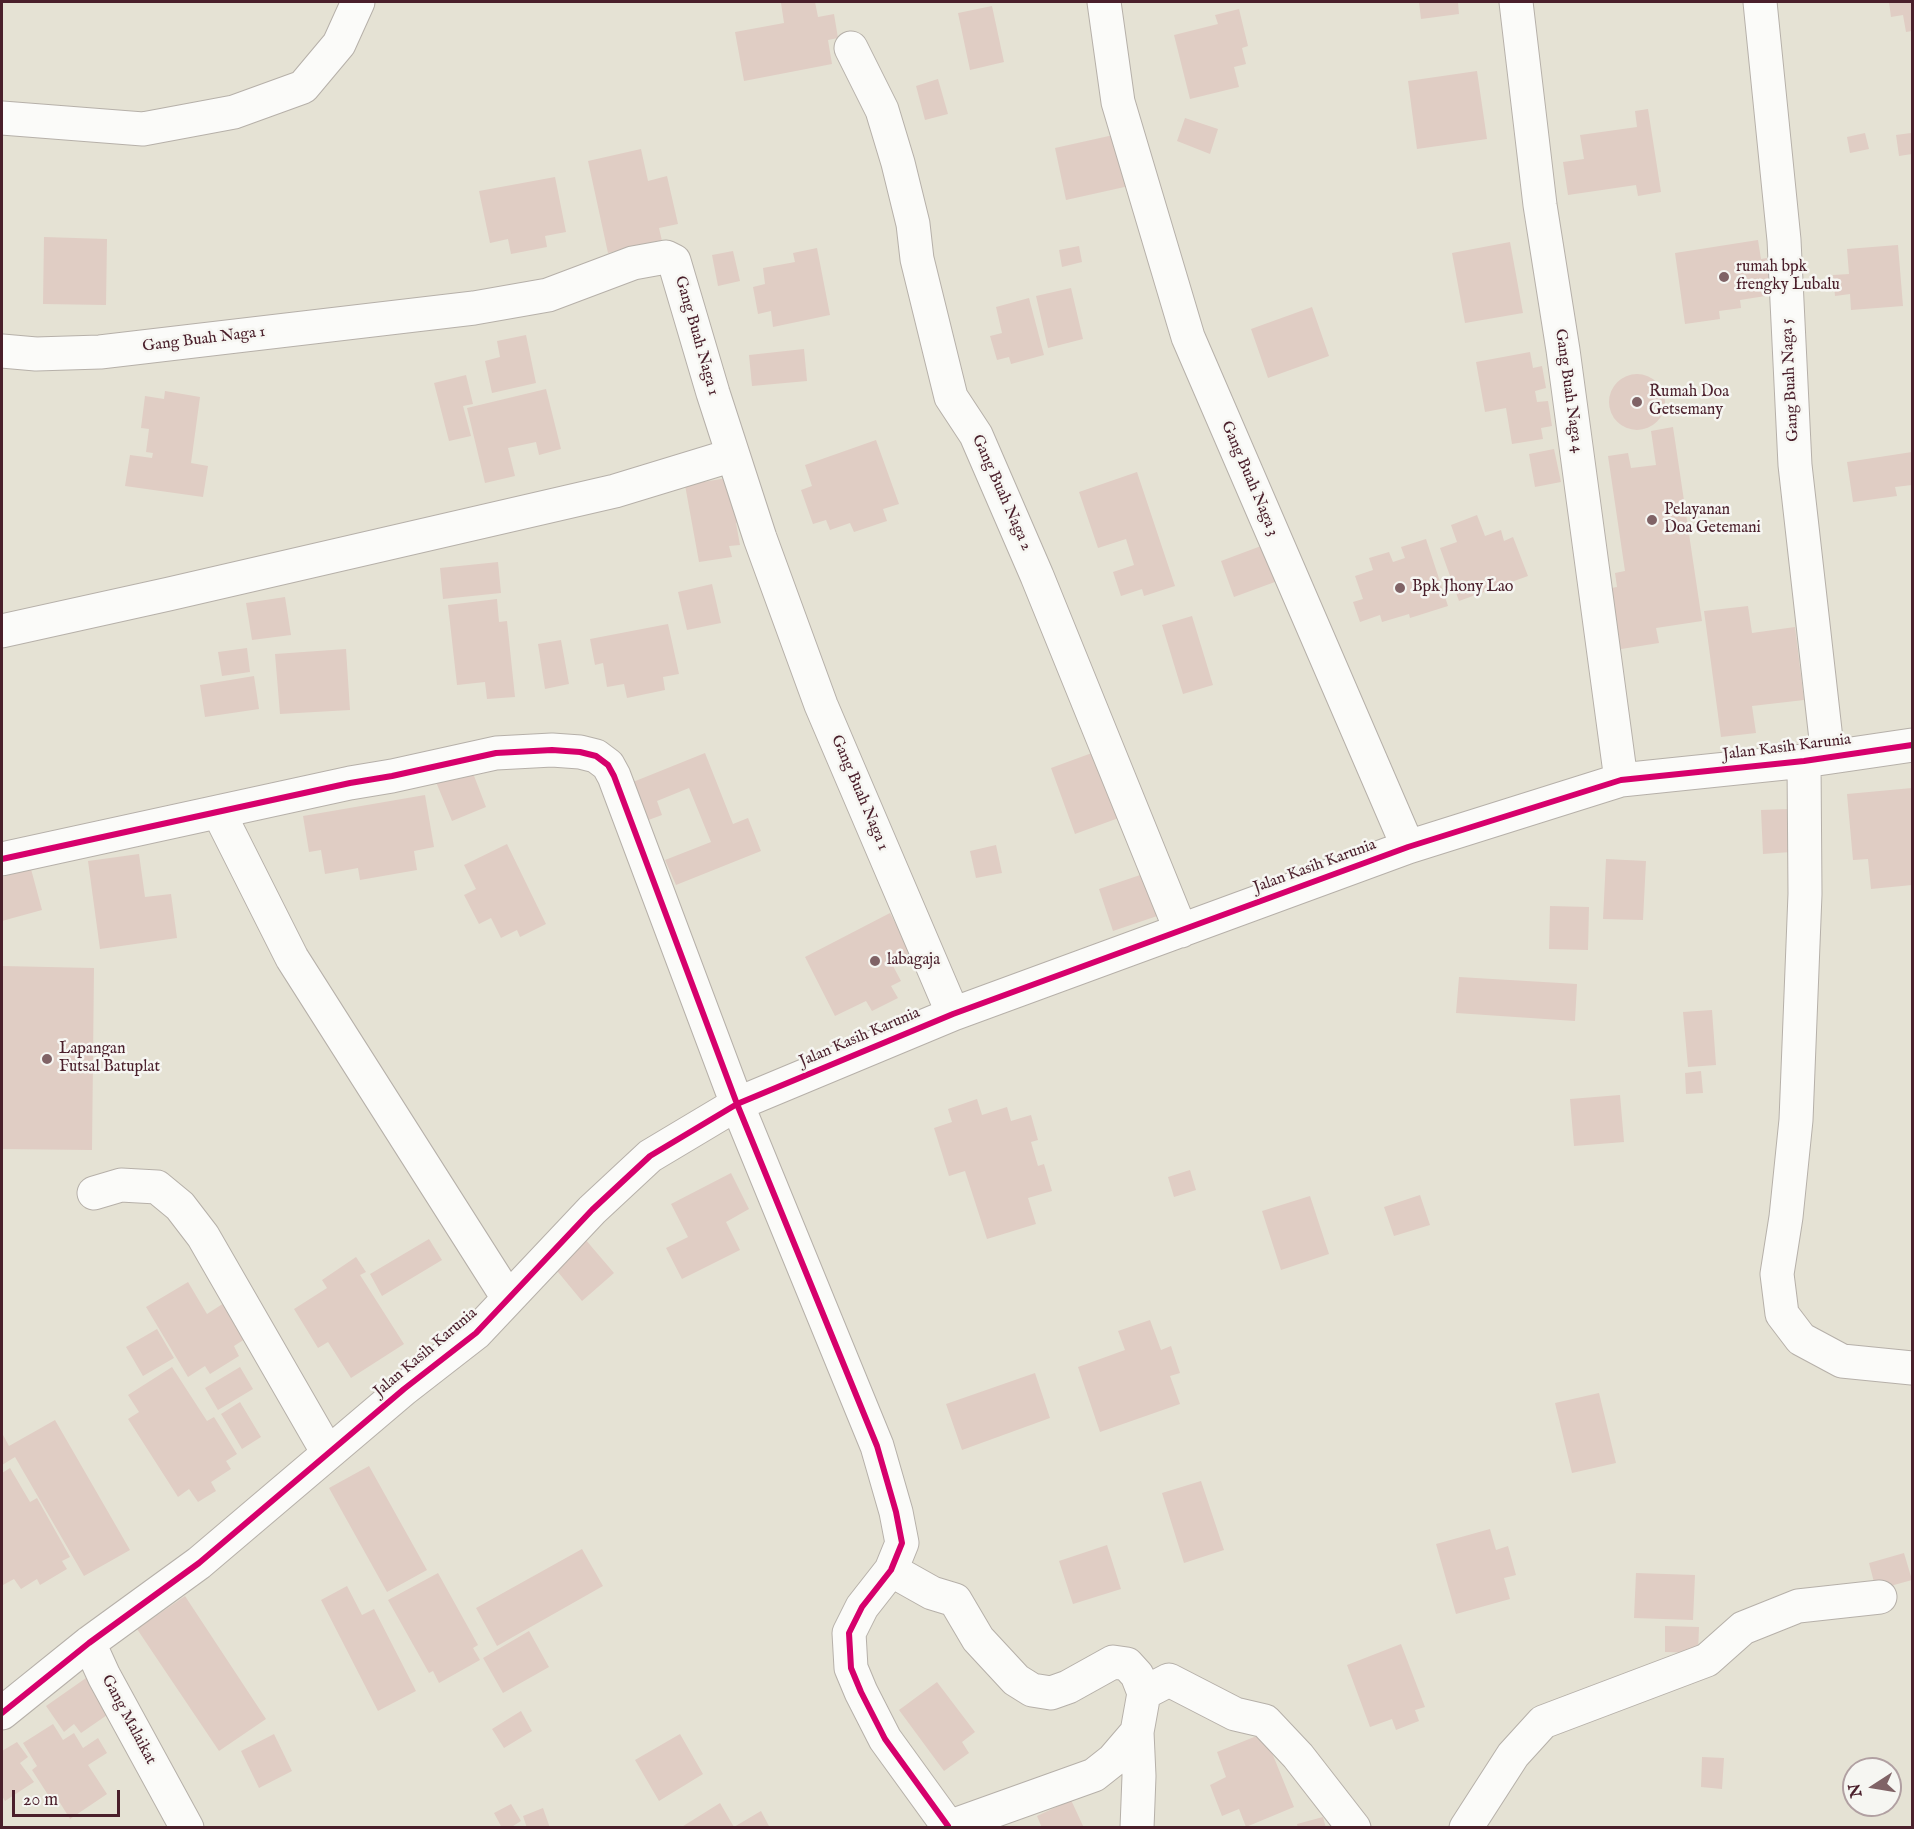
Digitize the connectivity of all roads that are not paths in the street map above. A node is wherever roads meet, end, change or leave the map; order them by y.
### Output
1 (358, 2) edge
2 (1104, 2) edge
3 (1516, 2) edge
4 (1760, 2) edge
5 (852, 48) dead end
6 (2, 118) edge
7 (2, 351) edge
8 (733, 455) junction
9 (2, 631) edge
10 (1912, 745) edge
11 (1816, 759) junction
12 (1621, 780) junction
13 (219, 813) junction
14 (1408, 847) junction
15 (2, 860) edge
16 (1181, 931) junction
17 (953, 1014) junction
18 (737, 1104) junction
19 (94, 1193) dead end
20 (508, 1298) junction
21 (1912, 1368) edge
22 (328, 1453) junction
23 (891, 1570) junction
24 (1880, 1597) dead end
25 (89, 1643) junction
26 (1144, 1693) junction
27 (2, 1713) edge
28 (1137, 1732) junction
29 (187, 1827) edge
30 (947, 1827) edge
31 (1137, 1827) edge
32 (1354, 1827) edge
33 (1466, 1827) edge

1 - 6 street
2 - 14 street, Gang Buah Naga 3
3 - 12 street, Gang Buah Naga 4
4 - 11 street, Gang Buah Naga 5
5 - 16 street, Gang Buah Naga 2
7 - 8 street, Gang Buah Naga 1
8 - 9 street
8 - 17 street, Gang Buah Naga 1
10 - 11 street, Jalan Kasih Karunia
11 - 12 street, Jalan Kasih Karunia
11 - 21 street, Gang Buah Naga 5
12 - 14 street, Jalan Kasih Karunia
13 - 15 street
13 - 18 street
13 - 20 street
14 - 16 street, Jalan Kasih Karunia
16 - 17 street, Jalan Kasih Karunia
17 - 18 street, Jalan Kasih Karunia
18 - 20 street, Jalan Kasih Karunia
18 - 23 street
19 - 22 street
20 - 22 street, Jalan Kasih Karunia
22 - 25 street, Jalan Kasih Karunia
23 - 26 street
23 - 30 street
24 - 33 street
25 - 27 street, Jalan Kasih Karunia
25 - 29 street, Gang Malaikat
26 - 28 street
26 - 32 street
28 - 30 street
28 - 31 street

